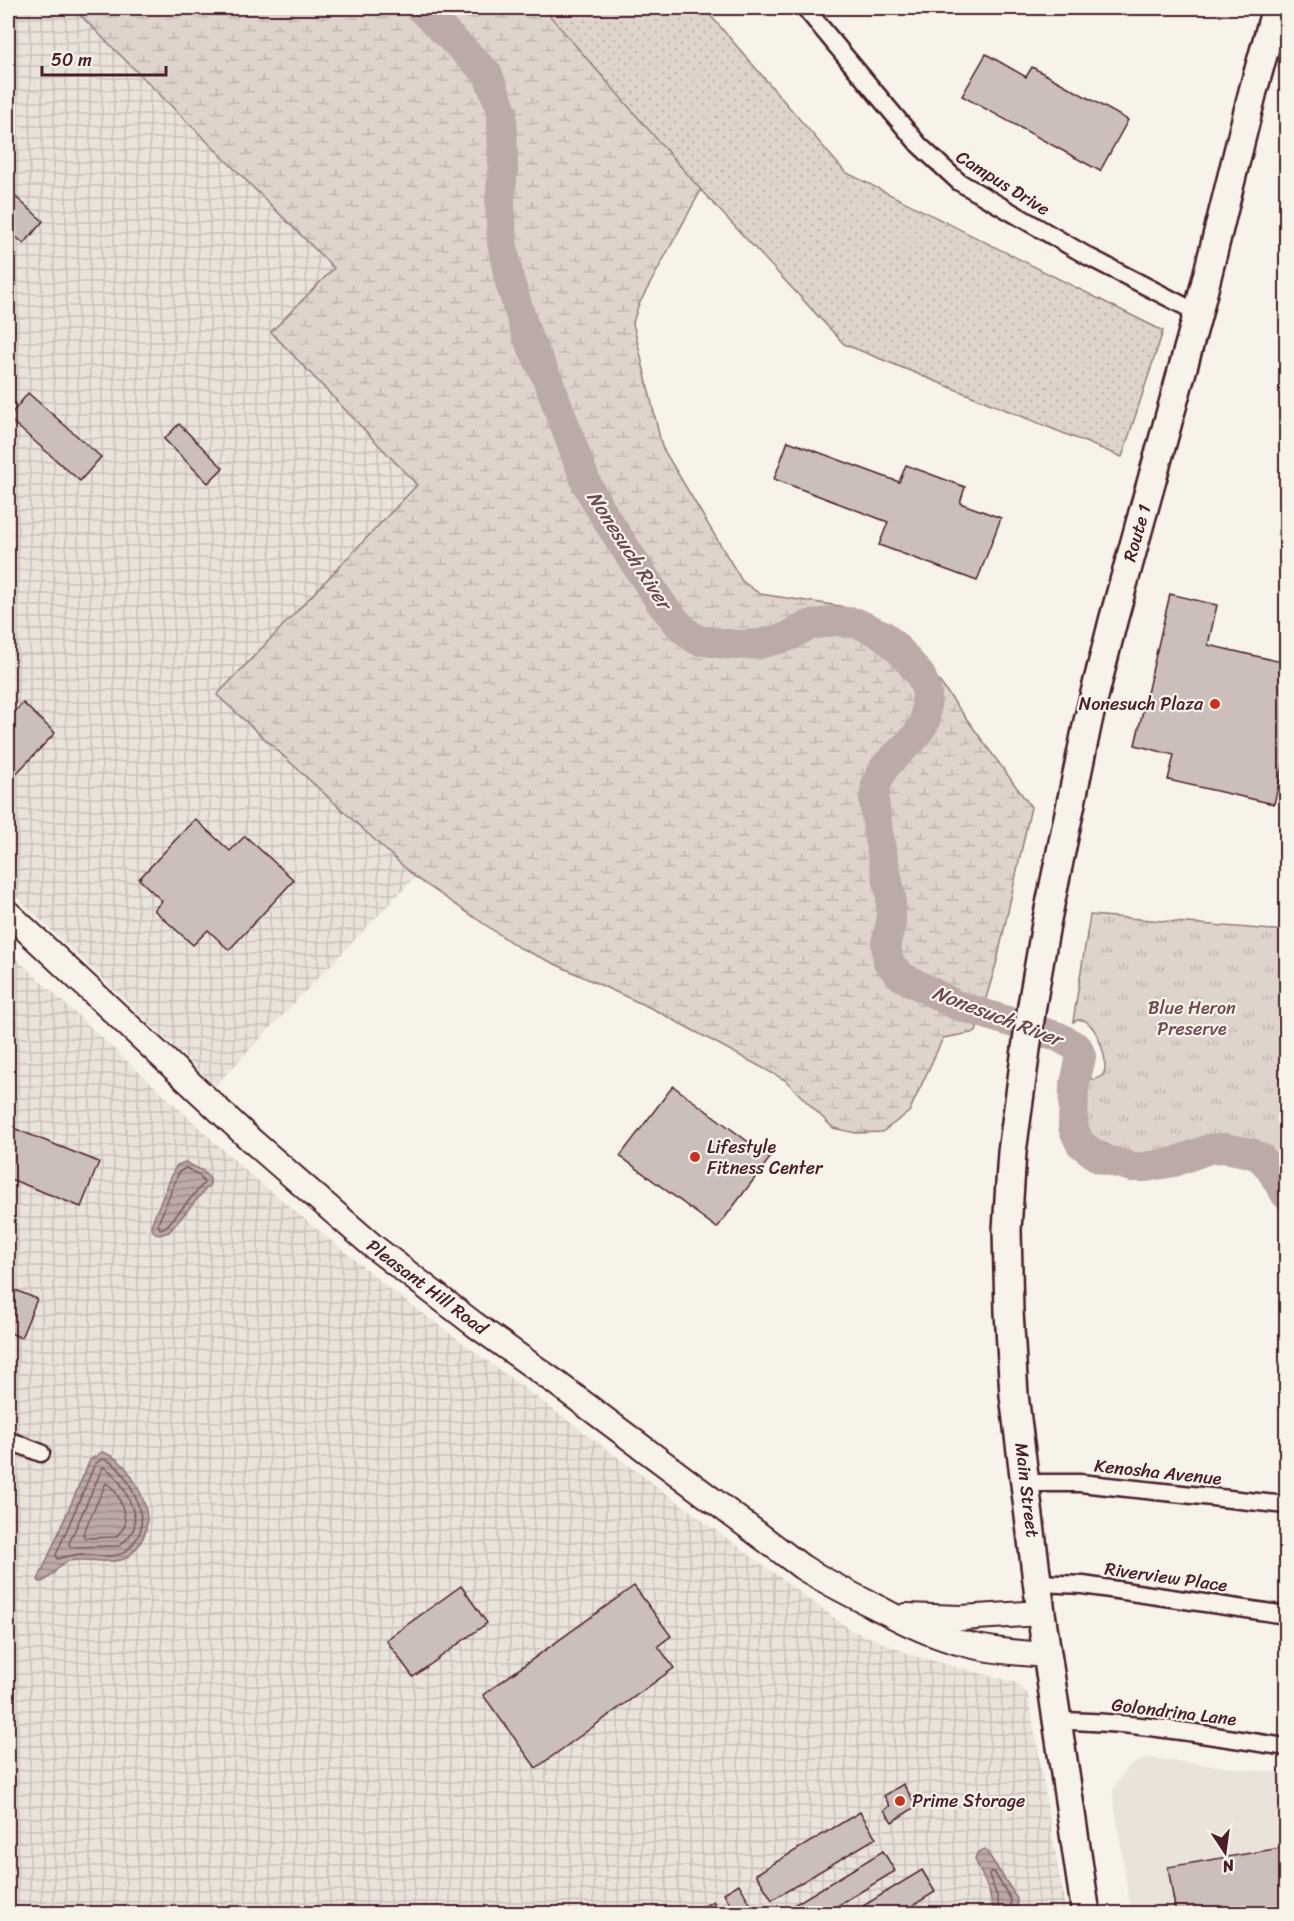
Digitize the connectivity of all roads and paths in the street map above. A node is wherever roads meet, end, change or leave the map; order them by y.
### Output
1 (805, 8) edge
2 (1276, 8) edge
3 (1198, 314) junction
4 (8, 913) edge
5 (1023, 1064) joint
6 (8, 1440) edge
7 (41, 1453) dead end
8 (1026, 1483) junction
9 (1287, 1505) edge
10 (1039, 1583) junction
11 (884, 1612) junction
12 (1041, 1613) junction
13 (1287, 1615) edge
14 (1047, 1655) junction
15 (1057, 1721) junction
16 (1287, 1747) edge
17 (1086, 1914) edge

1 - 3 street, Campus Drive
2 - 3 main road, Route 1
3 - 5 main road, Route 1
4 - 11 street, Pleasant Hill Road
5 - 8 main road, Main Street
6 - 7 street
8 - 9 street, Kenosha Avenue
8 - 10 main road, Main Street
10 - 12 main road, Main Street
10 - 13 street, Riverview Place
11 - 12 street, Pleasant Hill Road
11 - 14 street, Pleasant Hill Road
12 - 14 main road, Main Street
14 - 15 main road, Main Street
15 - 16 street, Golondrina Lane
15 - 17 main road, Main Street

